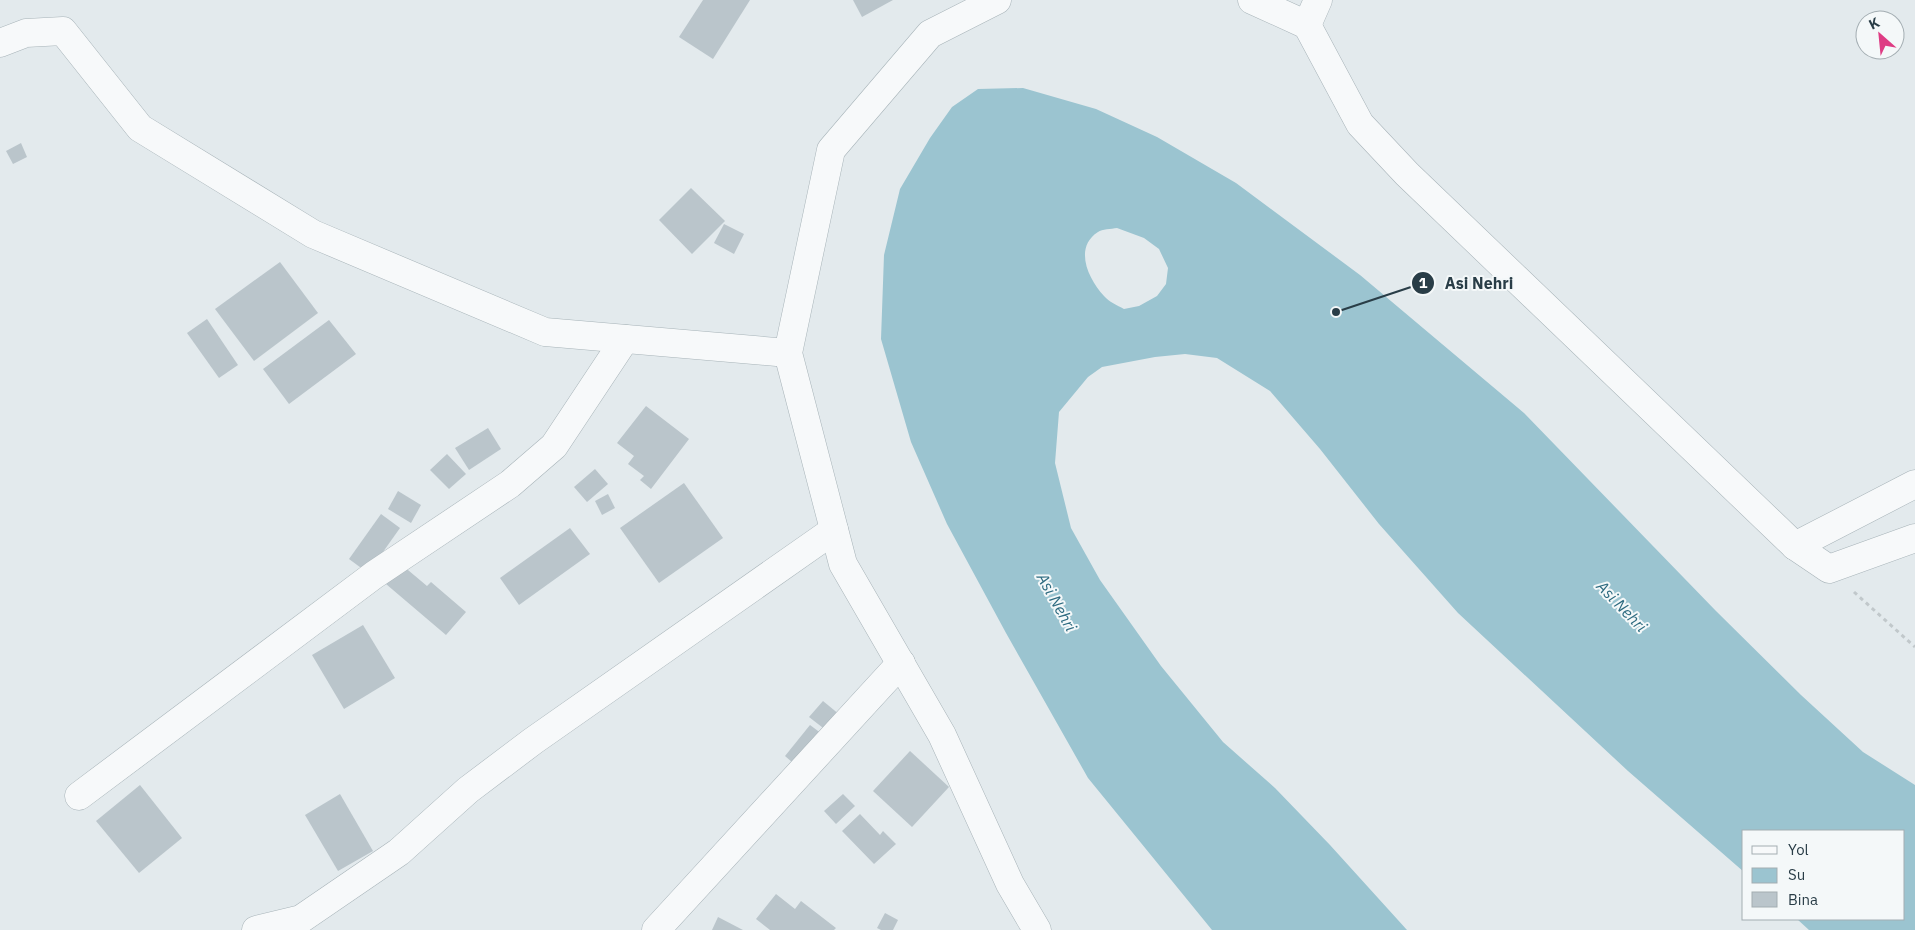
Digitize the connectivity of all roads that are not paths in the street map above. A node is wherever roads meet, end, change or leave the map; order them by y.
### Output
1 (997, 0) edge
2 (1252, 0) edge
3 (1318, 0) edge
4 (1307, 25) junction
5 (0, 43) edge
6 (625, 339) junction
7 (788, 353) junction
8 (1915, 484) edge
9 (834, 530) junction
10 (1915, 538) edge
11 (1795, 546) junction
12 (901, 663) junction
13 (79, 796) dead end
14 (256, 930) edge
15 (656, 930) edge
16 (1037, 930) edge

1 - 7 street
2 - 4 street
3 - 4 street
4 - 11 street
5 - 6 street
6 - 7 street
6 - 13 street
7 - 9 street
8 - 11 street
9 - 12 street
9 - 14 street
10 - 11 street
12 - 15 street
12 - 16 street

